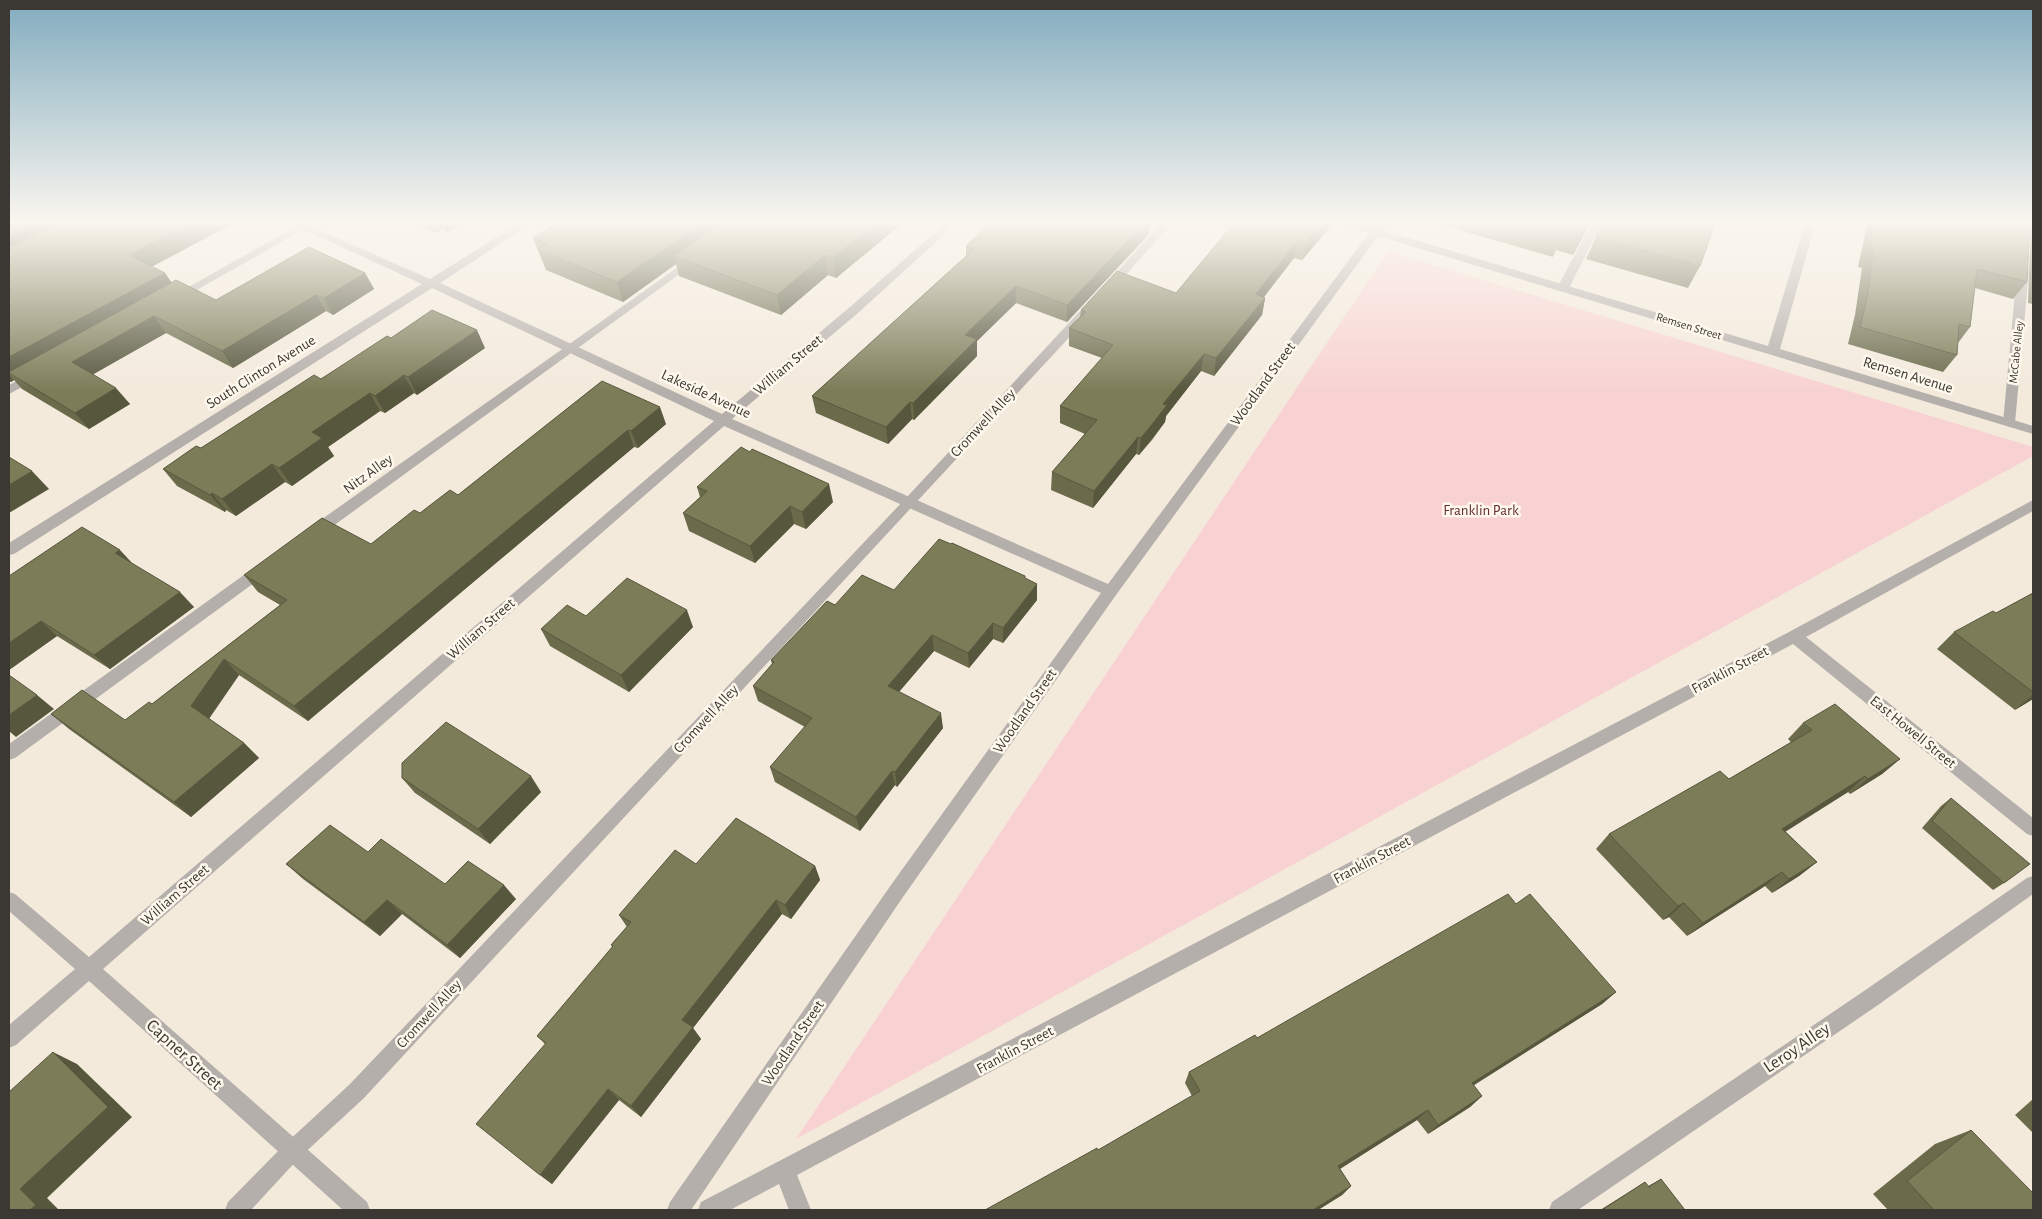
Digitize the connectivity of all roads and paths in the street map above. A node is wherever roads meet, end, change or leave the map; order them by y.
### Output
1 (210, 278) edge
2 (419, 278) edge
3 (442, 278) edge
4 (668, 278) edge
5 (890, 278) edge
6 (1116, 278) edge
7 (1342, 278) edge
8 (1533, 278) edge
9 (1568, 278) edge
10 (1795, 278) edge
11 (2022, 278) edge
12 (432, 284) junction
13 (1563, 288) junction
14 (164, 303) edge
15 (570, 349) junction
16 (1773, 351) junction
17 (52, 366) edge
18 (9, 390) edge
19 (723, 420) junction
20 (2010, 422) junction
21 (2033, 430) edge
22 (911, 501) junction
23 (2033, 505) edge
24 (298, 543) edge
25 (9, 550) edge
26 (274, 560) edge
27 (1111, 591) junction
28 (1794, 636) junction
29 (9, 753) edge
30 (2033, 828) edge
31 (2033, 884) edge
32 (9, 900) edge
33 (89, 969) junction
34 (9, 1038) edge
35 (292, 1151) junction
36 (785, 1171) junction
37 (236, 1210) edge
38 (359, 1210) edge
39 (678, 1210) edge
40 (709, 1210) edge
41 (800, 1210) edge
42 (1560, 1210) edge

1 - 14 street
2 - 12 street, Lakeside Avenue
3 - 12 street, South Clinton Avenue
4 - 15 street, Nitz Alley
5 - 19 street, William Street
6 - 22 street, Cromwell Alley
7 - 27 street, Woodland Street
8 - 13 street, Remsen Street
9 - 13 street
10 - 16 street
11 - 20 street, McCabe Alley
12 - 15 street, Lakeside Avenue
12 - 25 street, South Clinton Avenue
13 - 16 street, Remsen Street
15 - 19 street, Lakeside Avenue
15 - 24 street, Nitz Alley
16 - 20 street, Remsen Avenue
17 - 18 street
19 - 22 street, Lakeside Avenue
19 - 33 street, William Street
20 - 21 street, Remsen Avenue
22 - 27 street, Lakeside Avenue
22 - 35 street, Cromwell Alley
23 - 28 street, Franklin Street
26 - 29 street
27 - 39 street, Woodland Street
28 - 30 street, East Howell Street
28 - 36 street, Franklin Street
31 - 42 street, Leroy Alley
32 - 33 street, Capner Street
33 - 34 street, William Street
33 - 35 street, Capner Street
35 - 37 street, Cromwell Alley
35 - 38 street, Capner Street
36 - 40 street, Franklin Street
36 - 41 street

